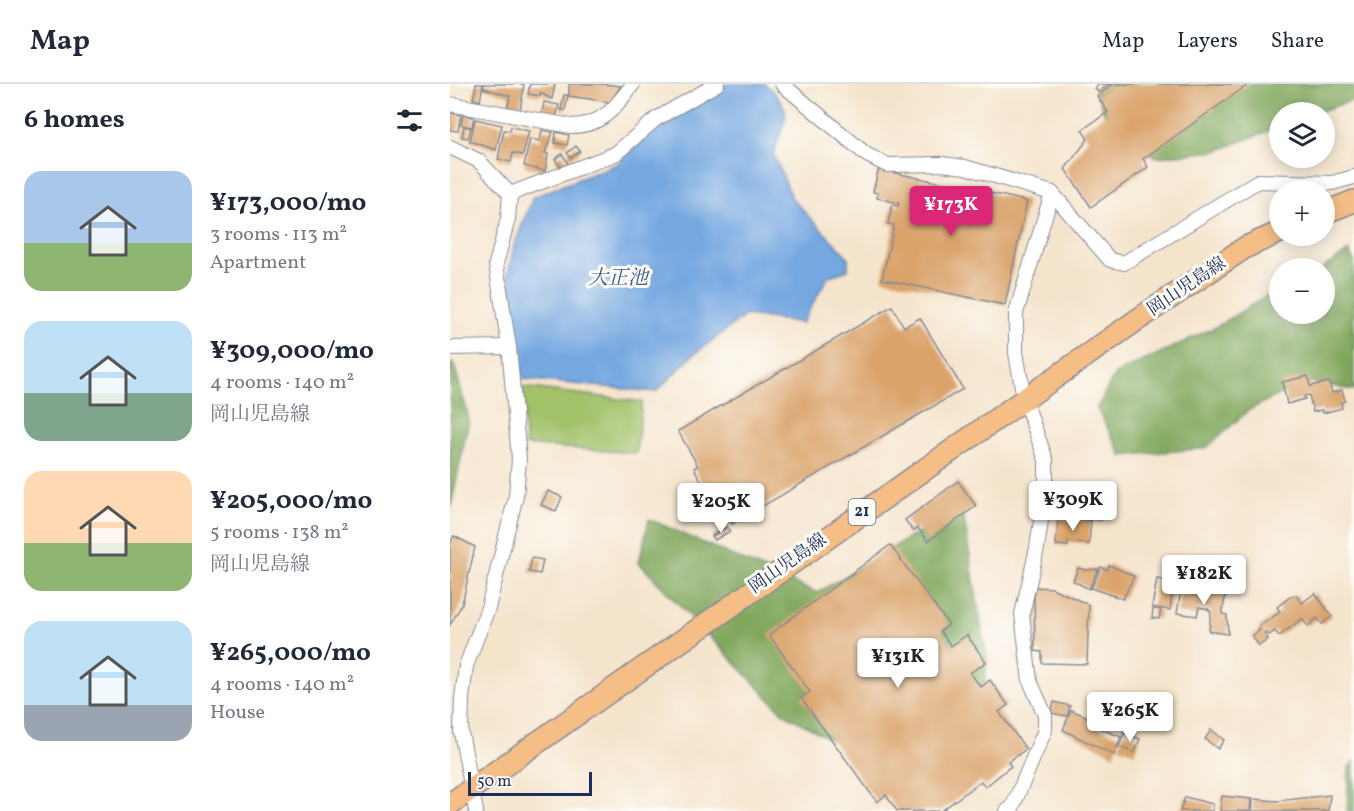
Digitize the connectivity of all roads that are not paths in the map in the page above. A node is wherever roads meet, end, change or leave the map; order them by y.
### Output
1 (633, 84) edge
2 (717, 84) edge
3 (782, 84) edge
4 (450, 105) edge
5 (450, 147) edge
6 (1354, 177) edge
7 (1052, 193) junction
8 (510, 194) junction
9 (1354, 201) edge
10 (1335, 209) edge
11 (1269, 237) edge
12 (508, 347) junction
13 (450, 348) edge
14 (1024, 398) junction
15 (470, 787) junction
16 (450, 804) edge
17 (476, 811) edge
18 (1006, 811) edge

1 - 4 street
2 - 8 street
3 - 7 street
5 - 8 street
6 - 7 street
7 - 14 street
8 - 12 street
9 - 10 main road
11 - 14 main road, 岡山児島線 / 21
12 - 13 street
12 - 15 street
14 - 15 main road, 岡山児島線 / 21
14 - 18 street
15 - 16 main road, 岡山児島線 / 21
15 - 17 street

